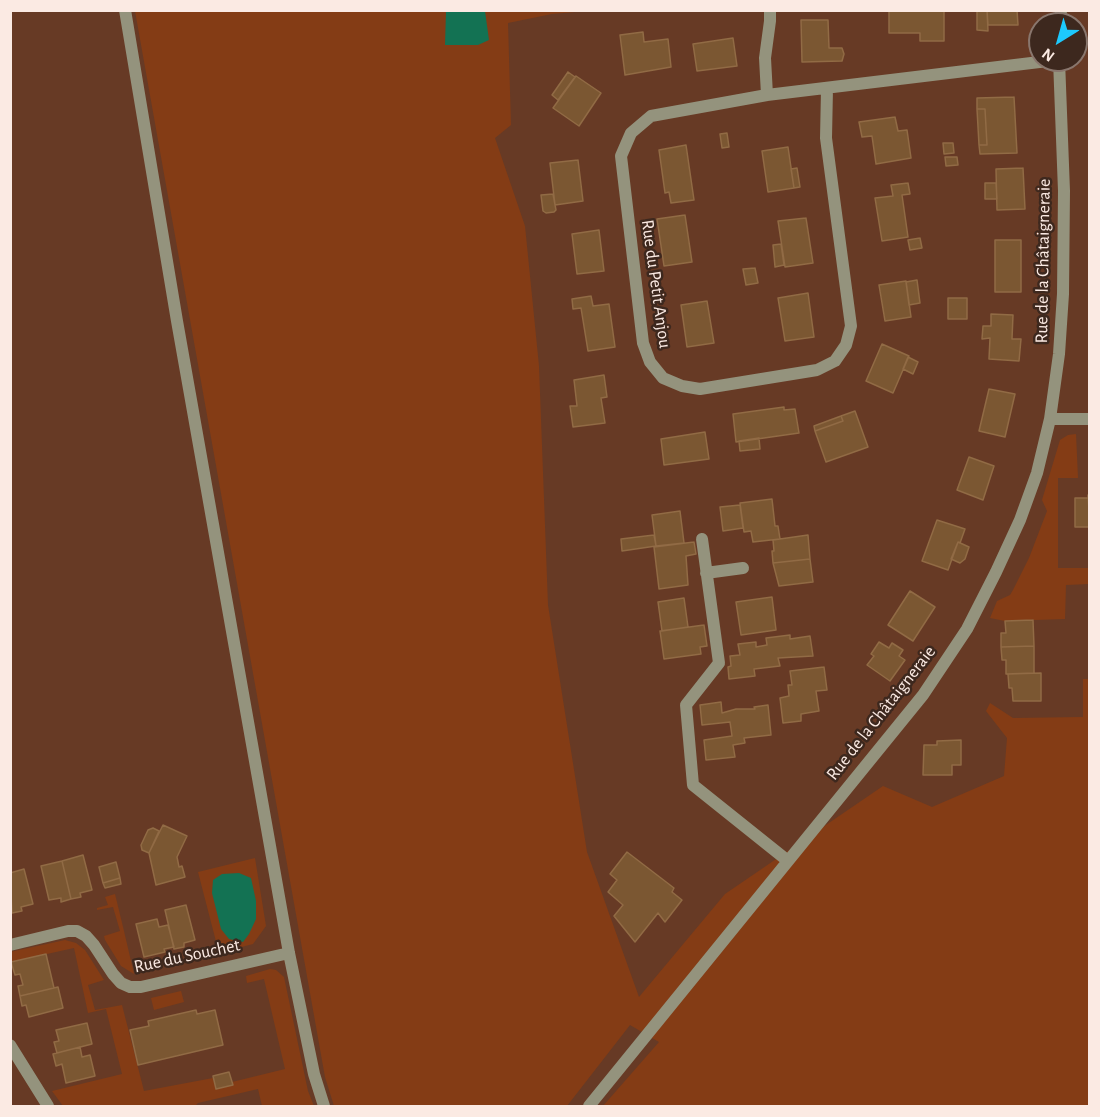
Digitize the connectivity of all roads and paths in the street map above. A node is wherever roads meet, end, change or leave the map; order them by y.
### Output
1 (125, 10) edge
2 (770, 10) edge
3 (1028, 64) edge
4 (1058, 72) edge
5 (827, 89) junction
6 (767, 95) junction
7 (1050, 419) junction
8 (1089, 419) edge
9 (702, 539) dead end
10 (743, 568) dead end
11 (706, 573) junction
12 (788, 861) junction
13 (10, 945) edge
14 (289, 953) junction
15 (10, 1045) edge
16 (48, 1107) edge
17 (324, 1107) edge
18 (589, 1107) edge

1 - 14 street
2 - 6 street
3 - 5 street, Rue du Petit Anjou
4 - 7 street, Rue de la Châtaigneraie
5 - 6 street, Rue du Petit Anjou
5 - 6 street, Rue du Petit Anjou
7 - 8 street
7 - 12 street, Rue de la Châtaigneraie
9 - 11 street
10 - 11 street
11 - 12 street
12 - 18 street, Rue de la Châtaigneraie
13 - 14 street, Rue du Souchet
14 - 17 street
15 - 16 street

